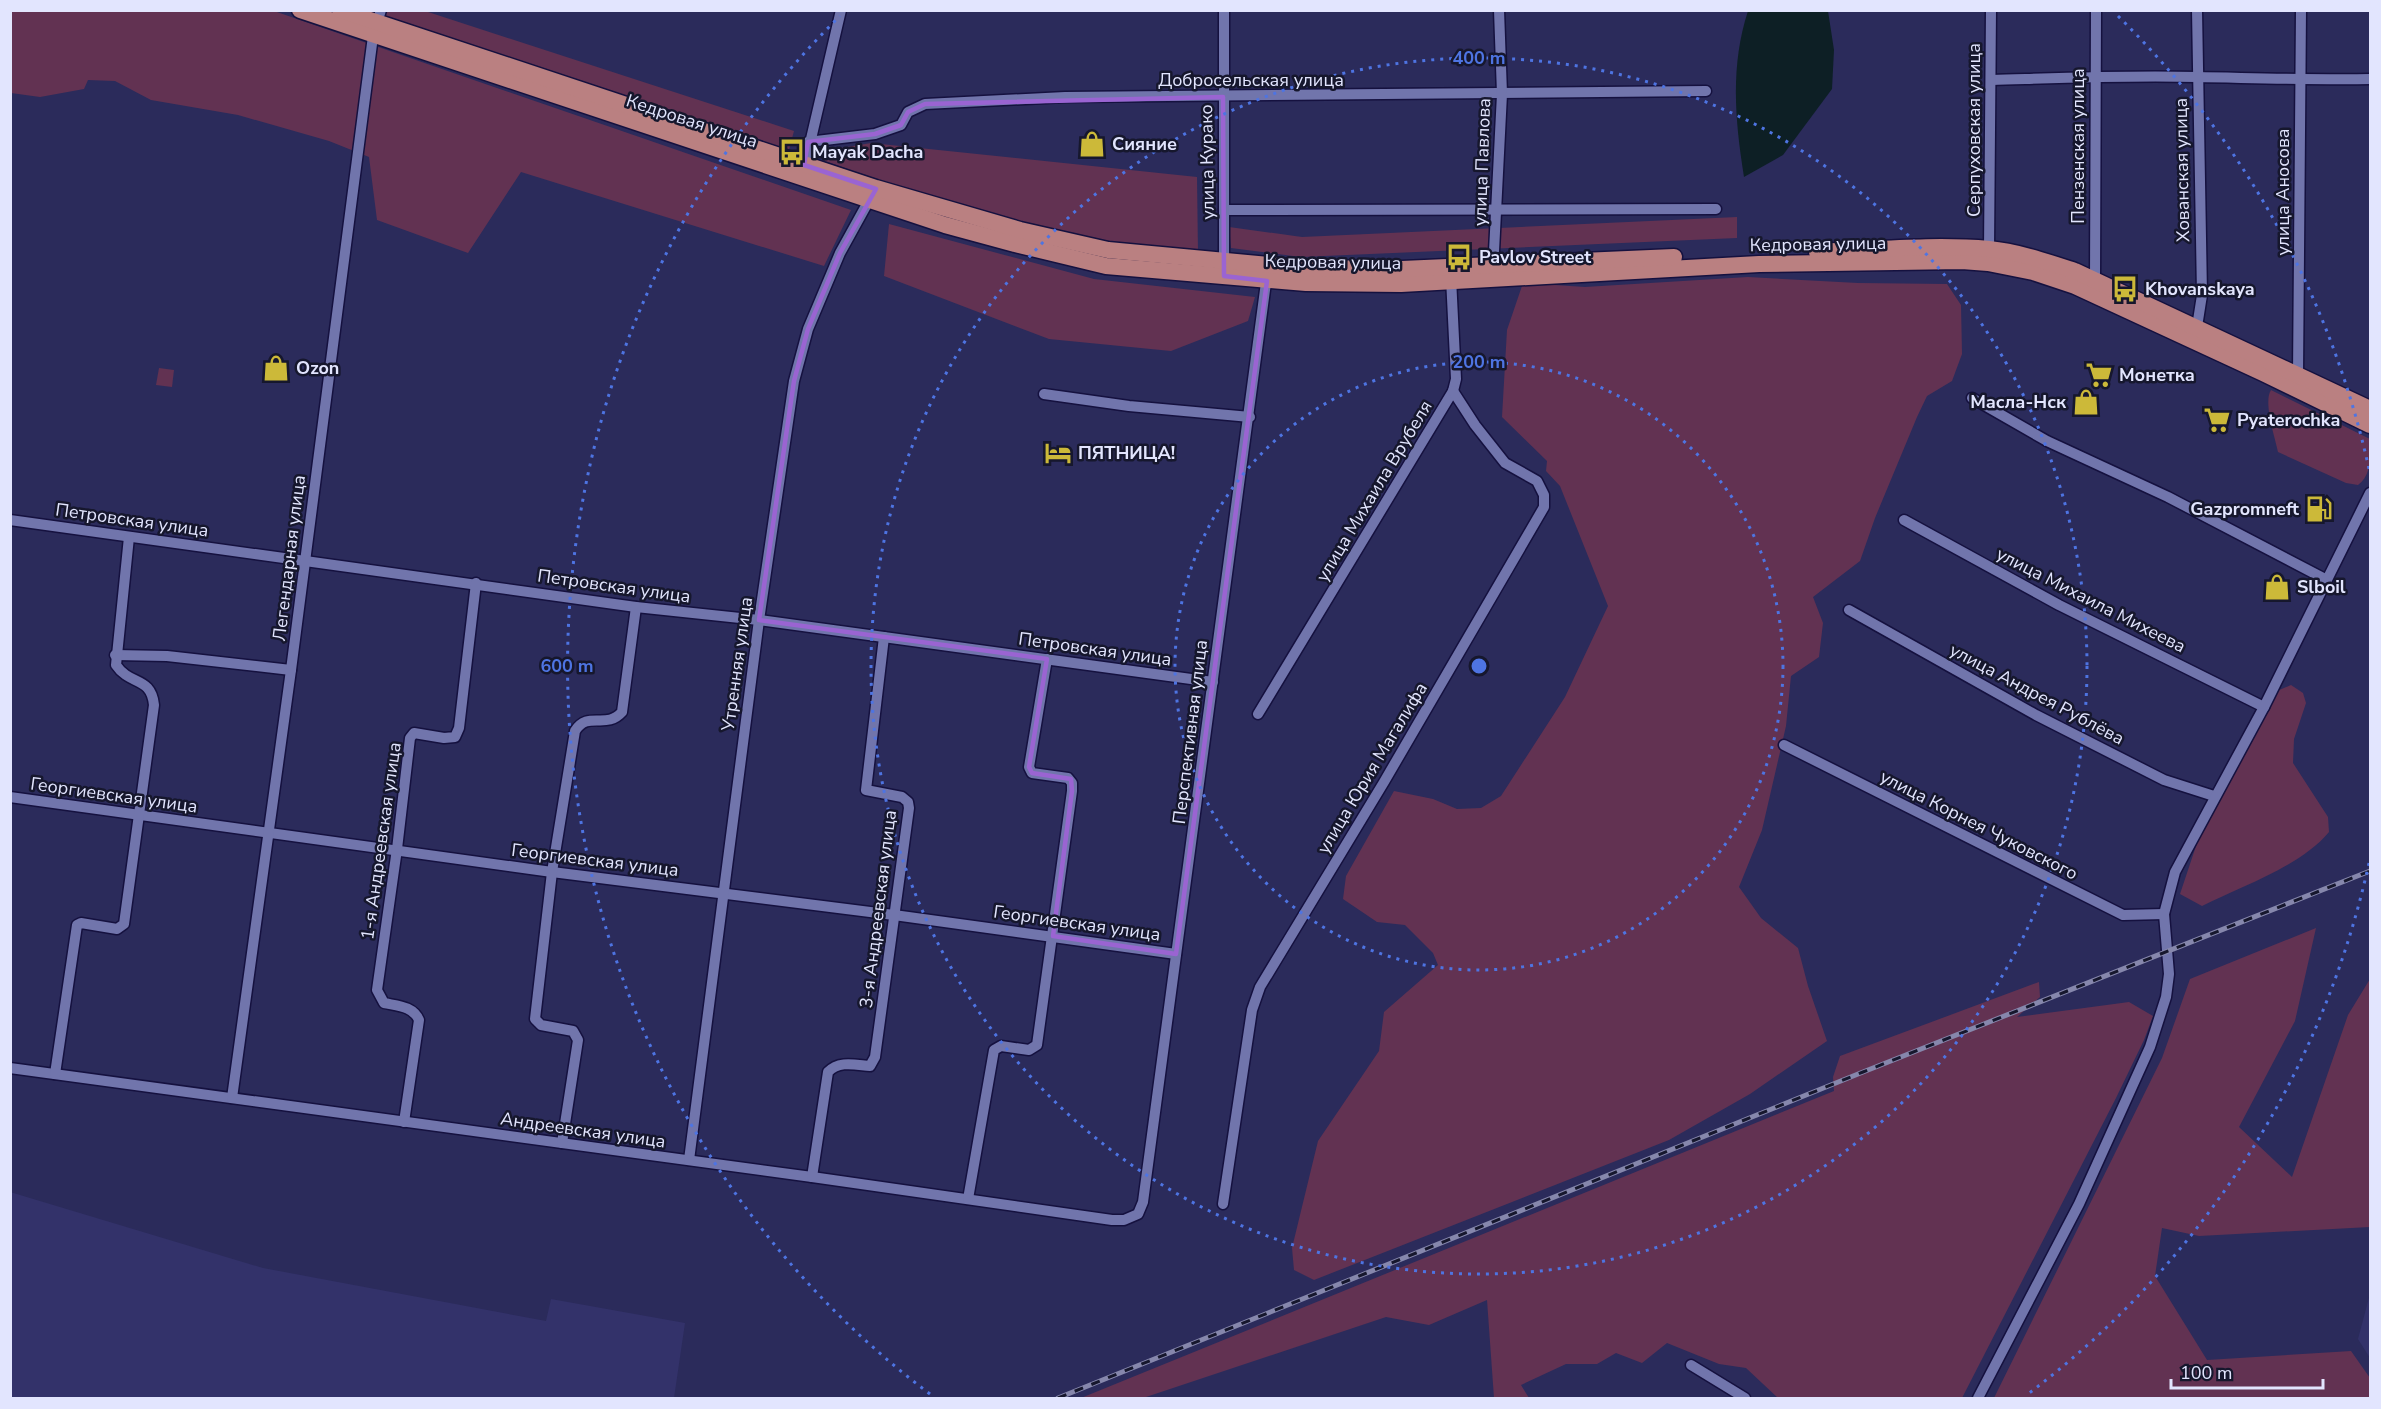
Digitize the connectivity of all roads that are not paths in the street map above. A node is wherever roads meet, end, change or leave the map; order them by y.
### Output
1 (300, 10) edge
2 (340, 10) edge
3 (841, 10) edge
4 (1224, 10) edge
5 (1499, 10) edge
6 (1991, 10) edge
7 (2096, 10) edge
8 (2197, 10) edge
9 (2301, 10) edge
10 (376, 23) edge
11 (2095, 77) junction
12 (2196, 77) junction
13 (2370, 79) edge
14 (1992, 80) junction
15 (2301, 80) junction
16 (1706, 91) dead end
17 (1502, 94) junction
18 (1223, 97) junction
19 (808, 142) junction
20 (803, 172) junction
21 (872, 195) junction
22 (1497, 209) junction
23 (1716, 209) dead end
24 (1224, 210) junction
25 (1989, 249) junction
26 (1224, 269) junction
27 (1493, 272) junction
28 (1267, 273) junction
29 (1451, 274) junction
30 (2095, 281) junction
31 (2197, 327) junction
32 (2298, 375) junction
33 (1454, 391) junction
34 (1044, 394) dead end
35 (1972, 398) dead end
36 (2370, 409) edge
37 (1250, 417) junction
38 (2370, 425) edge
39 (2370, 493) edge
40 (10, 520) edge
41 (1904, 520) dead end
42 (129, 537) junction
43 (306, 560) junction
44 (2327, 580) junction
45 (476, 584) junction
46 (636, 607) junction
47 (1849, 610) dead end
48 (759, 620) junction
49 (884, 637) junction
50 (115, 655) junction
51 (1047, 659) junction
52 (291, 670) junction
53 (1213, 682) junction
54 (2264, 707) junction
55 (1258, 714) dead end
56 (1784, 745) dead end
57 (2214, 796) junction
58 (10, 797) edge
59 (138, 814) junction
60 (270, 834) junction
61 (397, 849) junction
62 (552, 872) junction
63 (724, 894) junction
64 (2164, 914) junction
65 (894, 915) junction
66 (1053, 936) junction
67 (1176, 954) junction
68 (10, 1068) edge
69 (55, 1074) junction
70 (232, 1098) junction
71 (404, 1122) junction
72 (562, 1143) junction
73 (689, 1160) junction
74 (812, 1177) junction
75 (968, 1199) junction
76 (1143, 1202) joint
77 (1223, 1204) dead end
78 (1691, 1365) dead end
79 (1745, 1398) edge
80 (1978, 1398) edge

1 - 10 main road, Кедровая улица
2 - 10 main road, Кедровая улица
3 - 19 street
4 - 18 street, улица Курако
5 - 17 street, улица Павлова
6 - 14 street, Серпуховская улица
7 - 11 street, Пензенская улица
8 - 12 street, Хованская улица
9 - 15 street, улица Аносова
10 - 20 main road, Кедровая улица
10 - 43 street, Легендарная улица
11 - 12 street
11 - 14 street
11 - 30 street, Пензенская улица
12 - 15 street
12 - 31 street, Хованская улица
13 - 15 street
14 - 25 street, Серпуховская улица
15 - 32 street, улица Аносова
16 - 17 street, Добросельская улица
17 - 18 street, Добросельская улица
17 - 22 street, улица Павлова
18 - 19 street, Добросельская улица
18 - 24 street, улица Курако
19 - 20 street
20 - 21 main road, Кедровая улица
21 - 26 main road, Кедровая улица
21 - 48 street, Утренняя улица
22 - 23 street
22 - 24 street
22 - 27 street, улица Павлова
24 - 26 street, улица Курако
25 - 27 main road, Кедровая улица
25 - 30 main road, Кедровая улица
26 - 28 main road, Кедровая улица
27 - 29 main road, Кедровая улица
27 - 38 main road, Кедровая улица
28 - 29 main road, Кедровая улица
28 - 37 street, Перспективная улица
29 - 33 street, улица Михаила Врубеля
30 - 31 main road, Кедровая улица
31 - 32 main road, Кедровая улица
32 - 36 main road, Кедровая улица
33 - 55 street, улица Михаила Врубеля
33 - 77 street, улица Юрия Магалифа
34 - 37 street
35 - 44 street
37 - 53 street, Перспективная улица
39 - 44 street
40 - 42 street, Петровская улица
41 - 54 street, улица Михаила Михеева
42 - 43 street, Петровская улица
42 - 50 street
43 - 45 street, Петровская улица
43 - 52 street, Легендарная улица
44 - 54 street
45 - 46 street, Петровская улица
45 - 61 street, 1-я Андреевская улица
46 - 48 street, Петровская улица
46 - 62 street
47 - 57 street, улица Андрея Рублёва
48 - 49 street, Петровская улица
48 - 63 street, Утренняя улица
49 - 51 street, Петровская улица
49 - 65 street, 3-я Андреевская улица
50 - 52 street
50 - 59 street
51 - 53 street, Петровская улица
51 - 66 street
52 - 60 street, Легендарная улица
53 - 67 street, Перспективная улица
54 - 57 street
56 - 64 street, улица Корнея Чуковского
57 - 64 street
58 - 59 street, Георгиевская улица
59 - 60 street, Георгиевская улица
59 - 69 street
60 - 61 street, Георгиевская улица
60 - 70 street, Легендарная улица
61 - 62 street, Георгиевская улица
61 - 71 street, 1-я Андреевская улица
62 - 63 street, Георгиевская улица
62 - 72 street
63 - 65 street, Георгиевская улица
63 - 73 street, Утренняя улица
64 - 80 street
65 - 66 street, Георгиевская улица
65 - 74 street, 3-я Андреевская улица
66 - 67 street, Георгиевская улица
66 - 75 street
67 - 76 street, Перспективная улица
68 - 69 street, Андреевская улица
69 - 70 street, Андреевская улица
70 - 71 street, Андреевская улица
71 - 72 street, Андреевская улица
72 - 73 street, Андреевская улица
73 - 74 street, Андреевская улица
74 - 75 street, Андреевская улица
75 - 76 street, Андреевская улица
78 - 79 street

